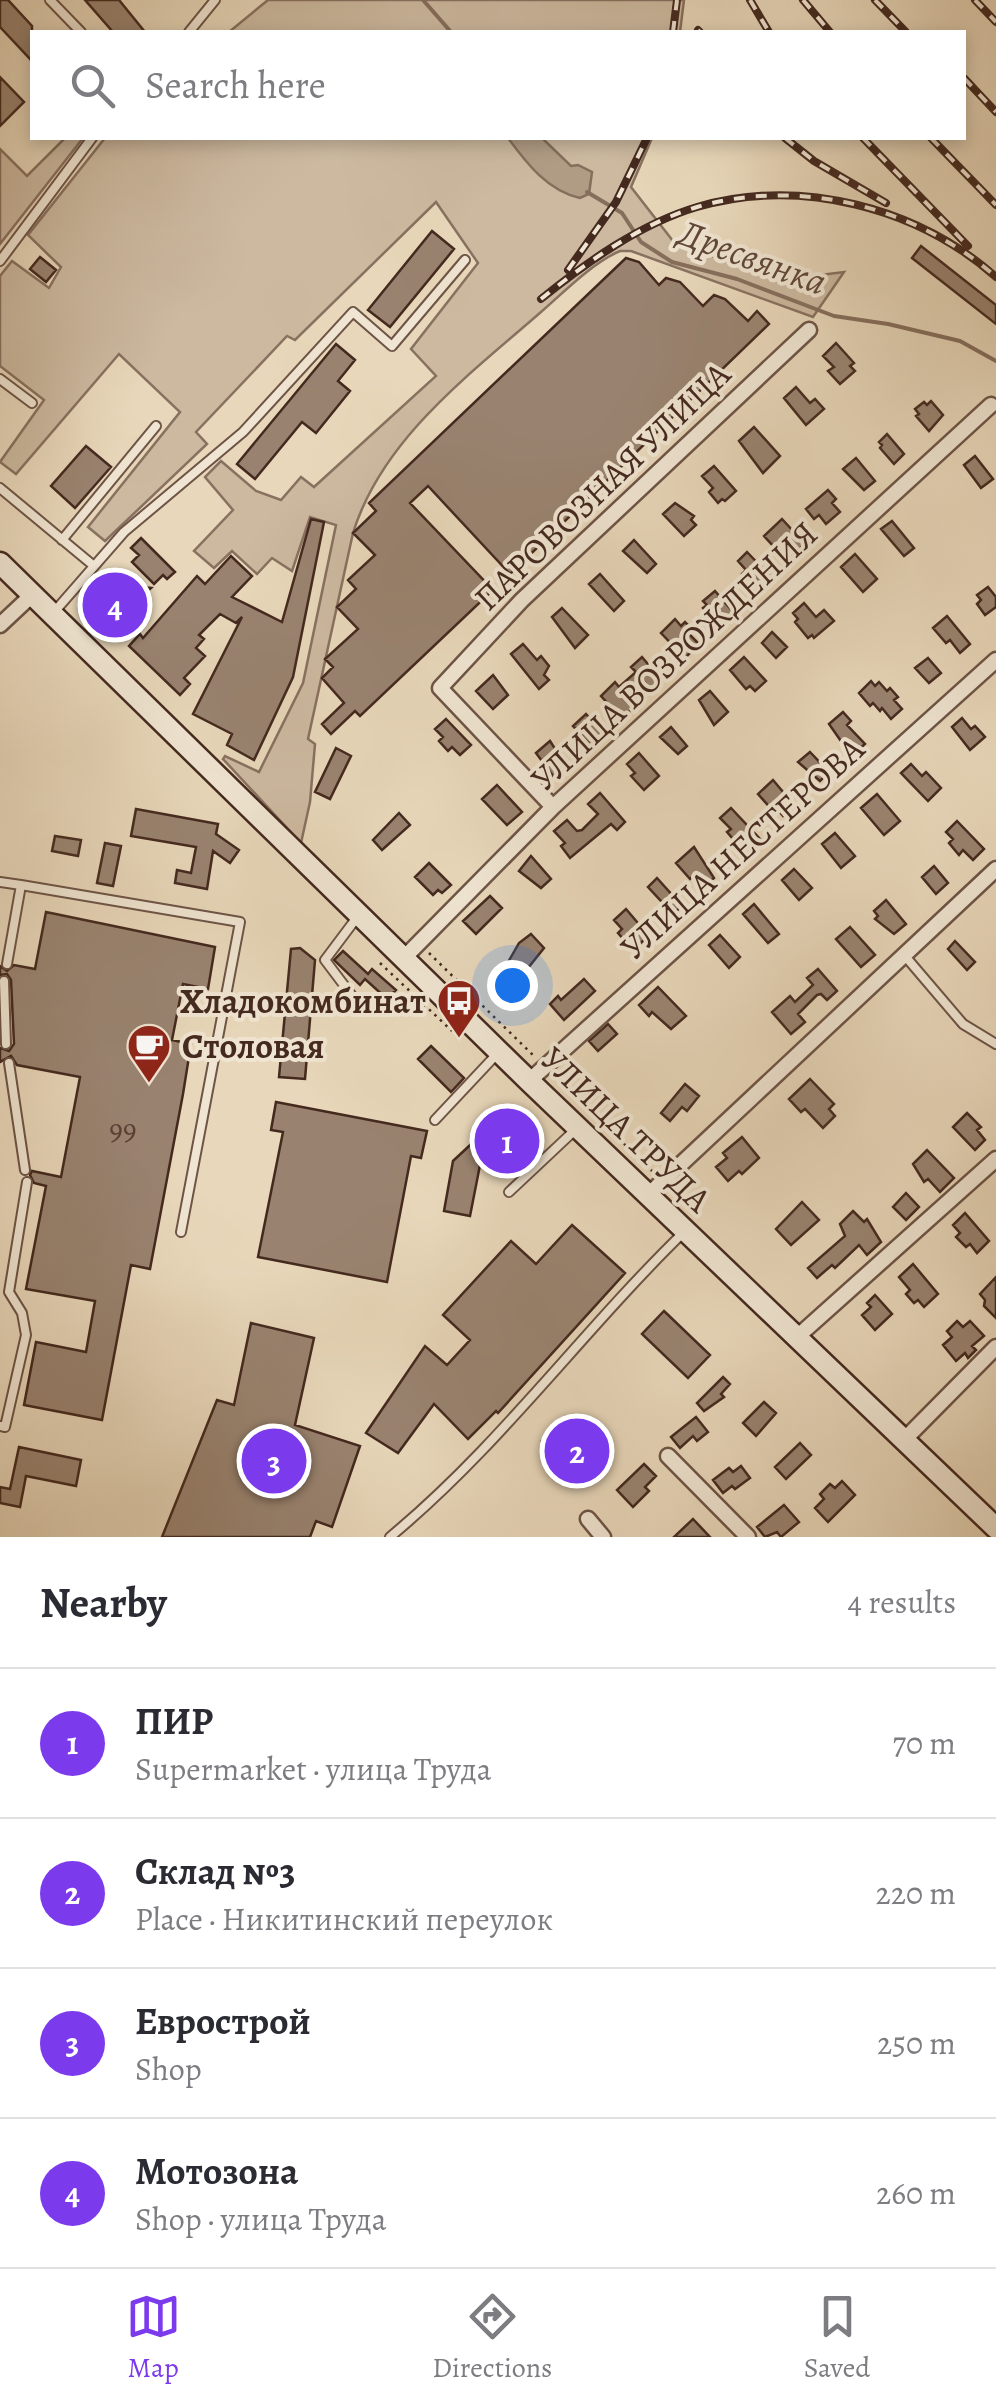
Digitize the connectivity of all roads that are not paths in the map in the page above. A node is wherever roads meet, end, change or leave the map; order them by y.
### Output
1 (50, 0) edge
2 (215, 0) edge
3 (79, 30) edge
4 (191, 30) edge
5 (90, 140) edge
6 (0, 260) edge
7 (466, 260) dead end
8 (809, 330) dead end
9 (0, 379) edge
10 (32, 403) dead end
11 (991, 405) dead end
12 (156, 426) dead end
13 (0, 488) edge
14 (62, 540) junction
15 (0, 563) edge
16 (94, 566) junction
17 (32, 595) junction
18 (52, 614) junction
19 (0, 626) edge
20 (996, 660) edge
21 (553, 807) junction
22 (996, 869) edge
23 (0, 882) edge
24 (21, 885) junction
25 (360, 914) junction
26 (412, 951) junction
27 (905, 956) junction
28 (6, 964) dead end
29 (0, 993) edge
30 (362, 1009) dead end
31 (6, 1044) dead end
32 (996, 1044) edge
33 (500, 1052) junction
34 (9, 1063) dead end
35 (537, 1074) junction
36 (435, 1120) dead end
37 (578, 1128) junction
38 (996, 1159) edge
39 (25, 1170) dead end
40 (26, 1182) dead end
41 (655, 1188) junction
42 (509, 1192) dead end
43 (694, 1226) junction
44 (180, 1232) dead end
45 (796, 1338) junction
46 (996, 1347) edge
47 (0, 1426) edge
48 (903, 1440) junction
49 (668, 1456) dead end
50 (588, 1519) dead end
51 (996, 1528) edge
52 (390, 1537) edge
53 (604, 1537) edge
54 (748, 1537) edge

1 - 3 lane
2 - 4 lane
5 - 6 lane
7 - 16 lane
8 - 21 street, ПАРОВОЗНАЯ УЛИЦА
9 - 10 lane
11 - 21 street, УЛИЦА ВОЗРОЖДЕНИЯ
12 - 14 lane
13 - 14 lane
14 - 16 lane
15 - 17 street, УЛИЦА ТРУДА
16 - 18 lane
17 - 18 street, УЛИЦА ТРУДА
17 - 19 street
18 - 25 street, УЛИЦА ТРУДА
20 - 35 street, УЛИЦА НЕСТЕРОВА
21 - 26 street, УЛИЦА ВОЗРОЖДЕНИЯ
22 - 27 street
23 - 24 lane
24 - 28 lane
24 - 44 lane
25 - 26 street, УЛИЦА ТРУДА
25 - 30 lane
26 - 33 street, УЛИЦА ТРУДА
27 - 32 lane
27 - 41 street
29 - 31 lane
33 - 35 street, УЛИЦА ТРУДА
33 - 36 lane
34 - 39 lane
35 - 37 street, УЛИЦА ТРУДА
37 - 41 street, УЛИЦА ТРУДА
37 - 42 lane
38 - 45 street
40 - 47 lane
41 - 43 street, УЛИЦА ТРУДА
43 - 45 street, УЛИЦА ТРУДА
43 - 52 lane
45 - 48 street, УЛИЦА ТРУДА
46 - 48 street
48 - 51 street, УЛИЦА ТРУДА
49 - 54 street
50 - 53 street

